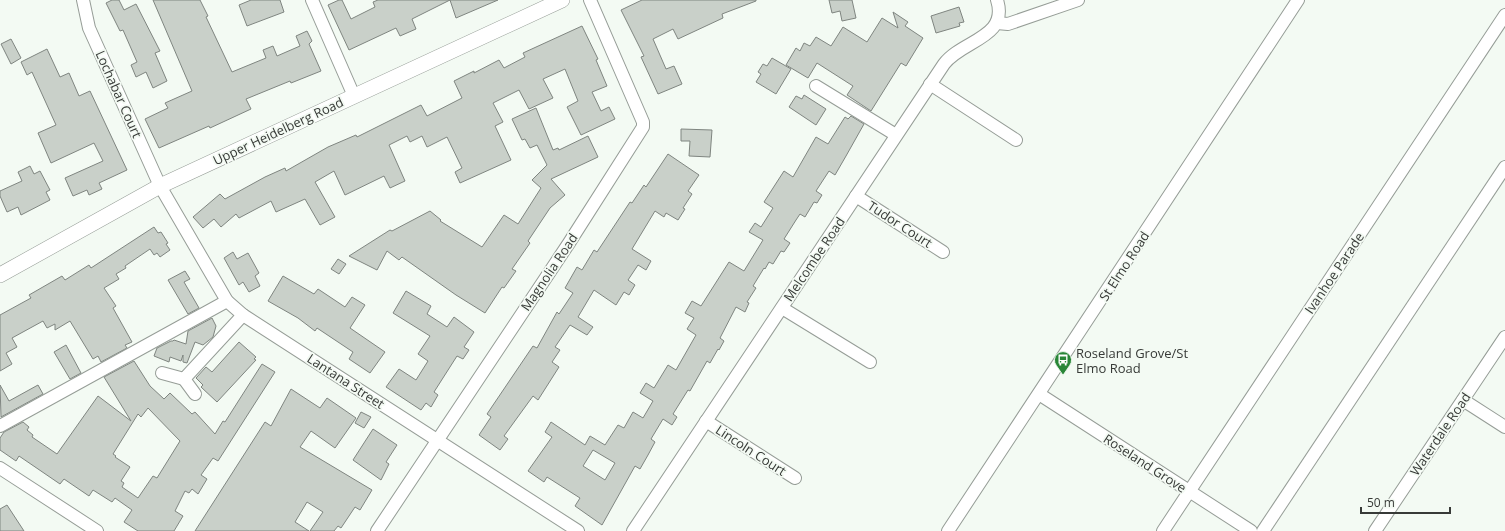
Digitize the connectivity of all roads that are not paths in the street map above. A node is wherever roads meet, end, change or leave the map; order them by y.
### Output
1 (83, 0) edge
2 (312, 0) edge
3 (562, 0) edge
4 (590, 0) edge
5 (997, 0) edge
6 (1078, 0) edge
7 (1298, 0) edge
8 (1505, 15) edge
9 (997, 23) junction
10 (930, 84) junction
11 (816, 86) dead end
12 (354, 96) junction
13 (896, 135) junction
14 (1016, 140) dead end
15 (1505, 167) edge
16 (160, 186) junction
17 (856, 196) junction
18 (943, 252) dead end
19 (0, 275) edge
20 (226, 301) junction
21 (782, 308) junction
22 (243, 315) junction
23 (1505, 337) edge
24 (870, 362) dead end
25 (162, 373) dead end
26 (184, 379) junction
27 (195, 394) dead end
28 (1039, 394) junction
29 (1463, 400) junction
30 (706, 421) junction
31 (0, 426) edge
32 (1505, 427) edge
33 (437, 440) junction
34 (0, 468) edge
35 (795, 478) dead end
36 (1189, 491) junction
37 (1377, 530) edge
38 (97, 531) edge
39 (377, 531) edge
40 (578, 531) edge
41 (634, 531) edge
42 (948, 531) edge
43 (1163, 531) edge
44 (1251, 531) edge
45 (1263, 531) edge

1 - 16 street, Lochabar Court
2 - 12 street
3 - 12 main road, Upper Heidelberg Road
4 - 33 street, Magnolia Road
5 - 9 street
6 - 9 street
7 - 28 street, St Elmo Road
8 - 36 street, Ivanhoe Parade
9 - 10 street, Melcombe Road
10 - 13 street, Melcombe Road
10 - 14 street
11 - 13 street
12 - 16 main road, Upper Heidelberg Road
13 - 17 street, Melcombe Road
15 - 45 street
16 - 19 main road, Upper Heidelberg Road
16 - 20 street, Lantana Street
17 - 18 street, Tudor Court
17 - 21 street, Melcombe Road
20 - 22 street, Lantana Street
20 - 31 street
21 - 24 street
21 - 30 street, Melcombe Road
22 - 26 street
22 - 33 street, Lantana Street
23 - 29 street, Waterdale Road
25 - 26 street
26 - 27 street
28 - 36 street, Roseland Grove
28 - 42 street, St Elmo Road
29 - 32 street
29 - 37 street, Waterdale Road
30 - 35 street, Lincoln Court
30 - 41 street, Melcombe Road
33 - 39 street, Magnolia Road
33 - 40 street, Lantana Street
34 - 38 street
36 - 43 street, Ivanhoe Parade
36 - 44 street, Roseland Grove

